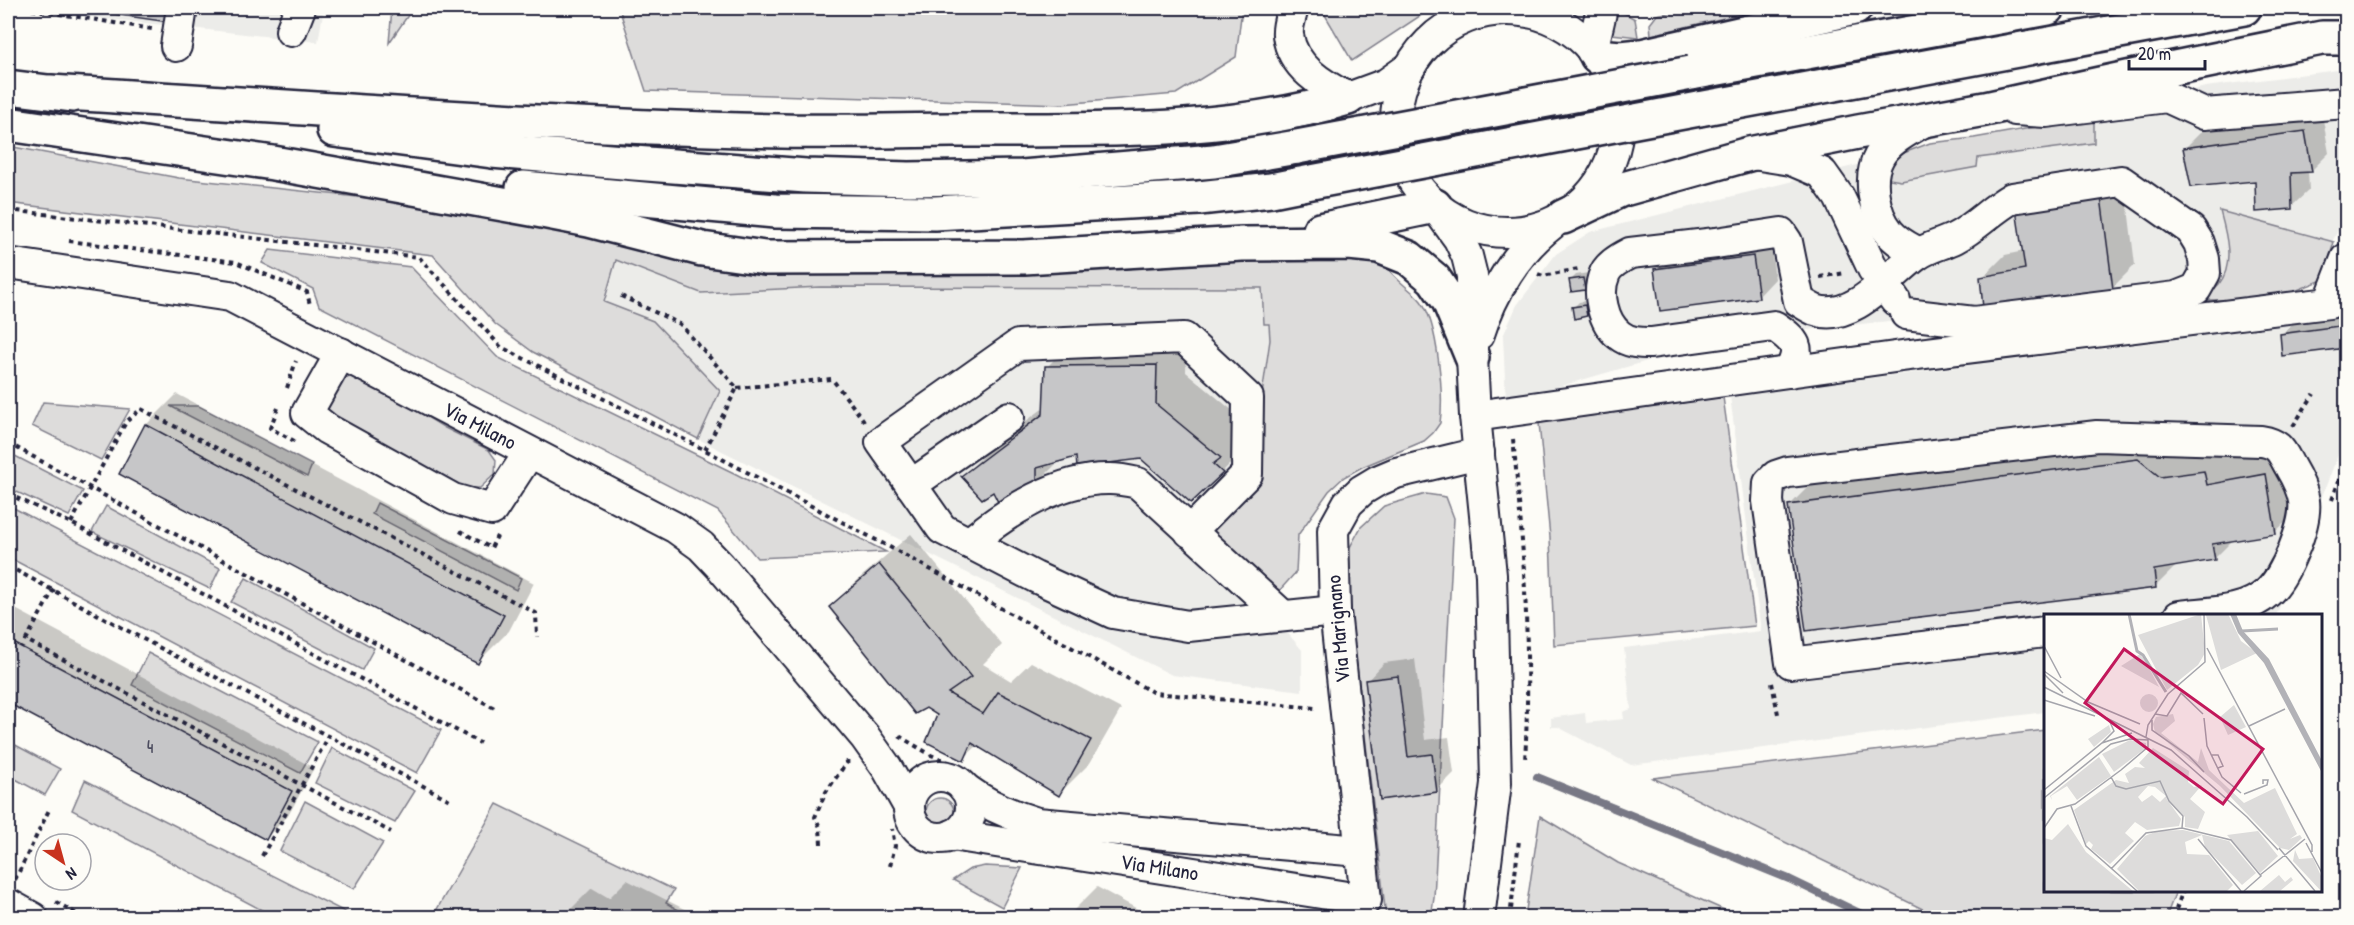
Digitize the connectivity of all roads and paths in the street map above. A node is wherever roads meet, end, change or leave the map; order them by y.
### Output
1 (23, 8) edge
2 (1602, 8) edge
3 (1856, 8) edge
4 (2023, 8) edge
5 (2048, 8) edge
6 (2244, 8) edge
7 (1497, 9) edge
8 (1291, 17) edge
9 (1974, 21) junction
10 (179, 29) edge
11 (2346, 38) edge
12 (1595, 53) junction
13 (1410, 67) junction
14 (8, 87) edge
15 (51, 92) junction
16 (1348, 98) junction
17 (2346, 103) edge
18 (1985, 109) junction
19 (1926, 120) junction
20 (8, 124) edge
21 (1749, 154) junction
22 (273, 163) junction
23 (1435, 206) junction
24 (8, 210) edge
25 (1563, 217) junction
26 (1242, 244) junction
27 (1630, 253) junction
28 (1919, 253) junction
29 (2346, 259) edge
30 (8, 263) edge
31 (1529, 270) dead end
32 (1605, 272) junction
33 (1878, 277) junction
34 (1794, 280) junction
35 (621, 296) dead end
36 (1906, 314) junction
37 (1790, 336) junction
38 (341, 354) junction
39 (1902, 356) junction
40 (1472, 357) junction
41 (1789, 372) junction
42 (737, 388) junction
43 (1511, 411) junction
44 (1009, 417) dead end
45 (1475, 417) junction
46 (881, 442) junction
47 (8, 443) edge
48 (705, 450) junction
49 (530, 453) junction
50 (1479, 453) junction
51 (911, 485) junction
52 (92, 488) junction
53 (8, 494) edge
54 (71, 523) junction
55 (1190, 532) junction
56 (969, 543) junction
57 (8, 566) edge
58 (54, 590) junction
59 (1335, 611) junction
60 (2196, 614) edge
61 (1283, 616) junction
62 (2044, 632) edge
63 (537, 637) dead end
64 (1513, 701) junction
65 (1315, 708) dead end
66 (498, 710) dead end
67 (329, 736) junction
68 (480, 743) dead end
69 (862, 750) junction
70 (931, 777) junction
71 (302, 787) junction
72 (964, 788) junction
73 (450, 800) dead end
74 (909, 807) junction
75 (49, 810) dead end
76 (391, 832) dead end
77 (952, 836) junction
78 (821, 844) dead end
79 (1360, 851) junction
80 (262, 856) dead end
81 (11, 892) edge
82 (2183, 892) edge
83 (1366, 900) joint
84 (33, 918) edge
85 (1479, 918) edge
86 (2173, 918) edge

1 - 10 path
2 - 12 street
3 - 12 highway
4 - 9 highway
5 - 9 highway
6 - 22 highway, bridge
7 - 12 street
7 - 13 street
8 - 16 street
9 - 15 highway, bridge
11 - 18 highway
12 - 25 street
13 - 16 street
13 - 23 street
14 - 15 highway
15 - 16 highway
17 - 18 street
18 - 19 highway
19 - 21 highway
19 - 28 street
20 - 22 highway
21 - 25 highway
21 - 33 street
22 - 26 highway
23 - 25 street
23 - 26 highway
23 - 40 street
24 - 48 path
25 - 40 street
26 - 40 highway
27 - 32 street
27 - 34 street
27 - 37 street
28 - 33 street
28 - 36 street
29 - 39 street
30 - 38 street, Via Milano
31 - 32 path
32 - 37 street
33 - 34 path
33 - 34 street
33 - 36 street
35 - 42 path
36 - 39 street
37 - 41 street
38 - 49 street, Via Milano
38 - 49 street
39 - 41 street
40 - 45 street
41 - 43 street
42 - 46 path
42 - 48 path
43 - 45 street
43 - 64 path
44 - 51 street
45 - 50 street
46 - 51 street
46 - 55 street
47 - 52 path
48 - 65 path
49 - 69 street, Via Milano
50 - 59 street, Via Marignano
50 - 64 street
51 - 56 street
52 - 54 path
52 - 63 path
52 - 66 path
53 - 54 path
54 - 68 path
55 - 56 street
55 - 61 street
56 - 61 street
57 - 58 path
58 - 67 path
58 - 71 path
59 - 61 street
59 - 79 street, Via Marignano
60 - 62 street
64 - 85 street
67 - 71 path
67 - 73 path
69 - 70 street, Via Milano
69 - 74 street, Via Milano
69 - 78 path
70 - 72 street, Via Milano
70 - 74 street
71 - 76 path
71 - 80 path
72 - 77 street
72 - 79 street, Via Milano
74 - 77 street, Via Milano
75 - 81 path
77 - 83 street, Via Milano
79 - 83 street, Via Marignano
81 - 84 street
82 - 86 path

